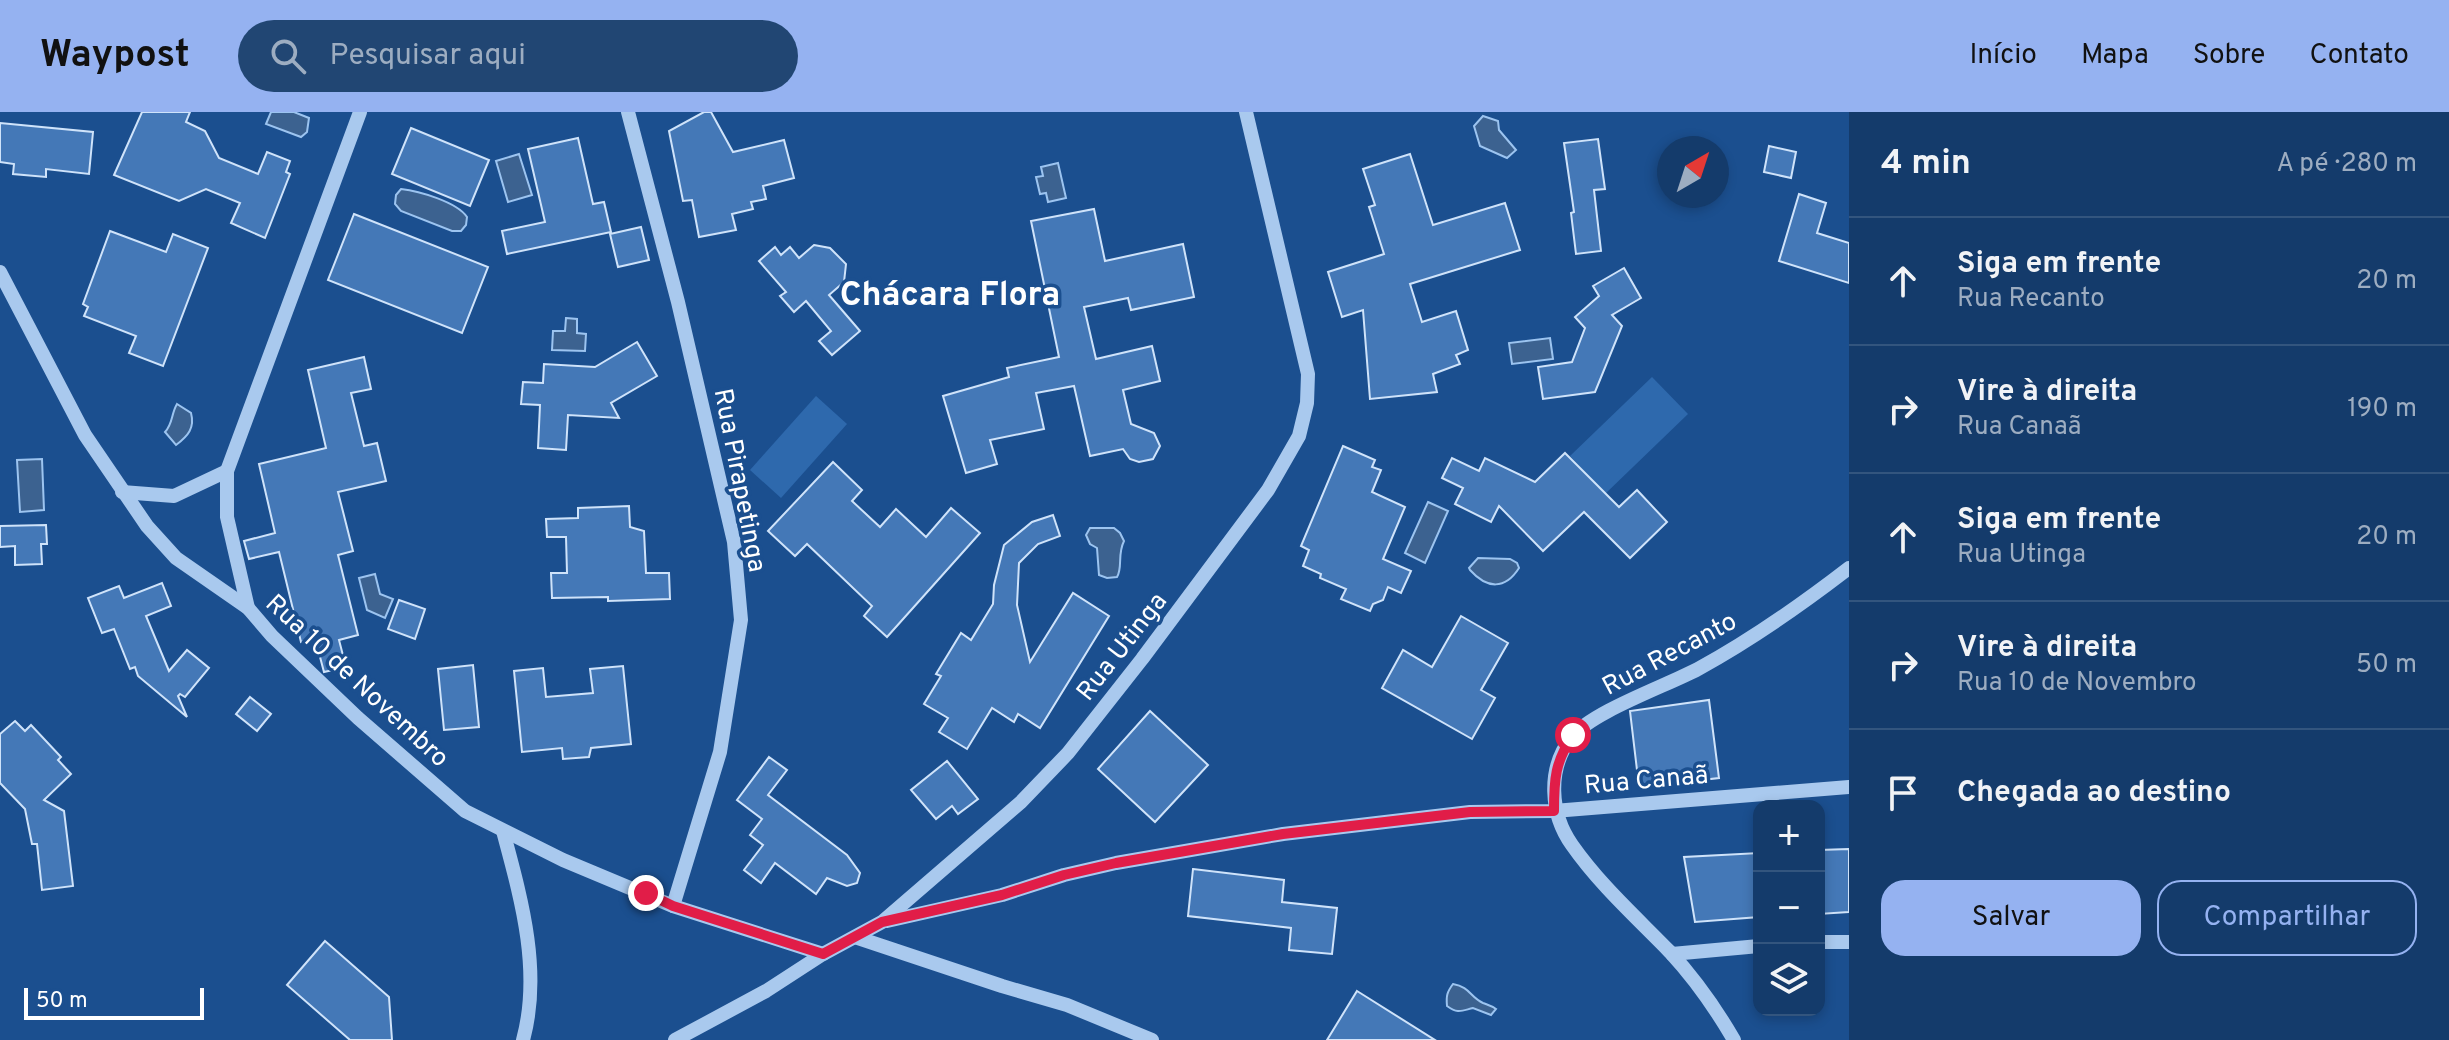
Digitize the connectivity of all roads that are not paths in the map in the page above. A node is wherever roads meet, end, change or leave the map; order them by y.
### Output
1 (360, 112) edge
2 (628, 112) edge
3 (1246, 112) edge
4 (0, 272) edge
5 (227, 471) junction
6 (122, 492) junction
7 (1849, 568) edge
8 (248, 608) junction
9 (1849, 787) edge
10 (1554, 811) junction
11 (503, 831) junction
12 (673, 906) junction
13 (882, 922) junction
14 (855, 937) junction
15 (1825, 942) edge
16 (1849, 942) edge
17 (1753, 947) edge
18 (823, 954) junction
19 (1672, 954) junction
20 (523, 1040) edge
21 (675, 1040) edge
22 (1152, 1040) edge
23 (1734, 1040) edge

1 - 5 street
2 - 12 street, Rua Pirapetinga
3 - 13 street, Rua Utinga
4 - 6 street, Rua 10 de Novembro
5 - 6 street
5 - 8 street
6 - 8 street, Rua 10 de Novembro
7 - 10 street, Rua Recanto
8 - 11 street, Rua 10 de Novembro
9 - 10 street, Rua Canaã
10 - 13 street, Rua Canaã
10 - 19 street
11 - 12 street, Rua 10 de Novembro
11 - 20 street
12 - 18 street, Rua 10 de Novembro
13 - 14 street, Rua Utinga
14 - 18 street, Rua Utinga
14 - 22 street
15 - 16 street
17 - 19 street
18 - 21 street, Rua Utinga
19 - 23 street

